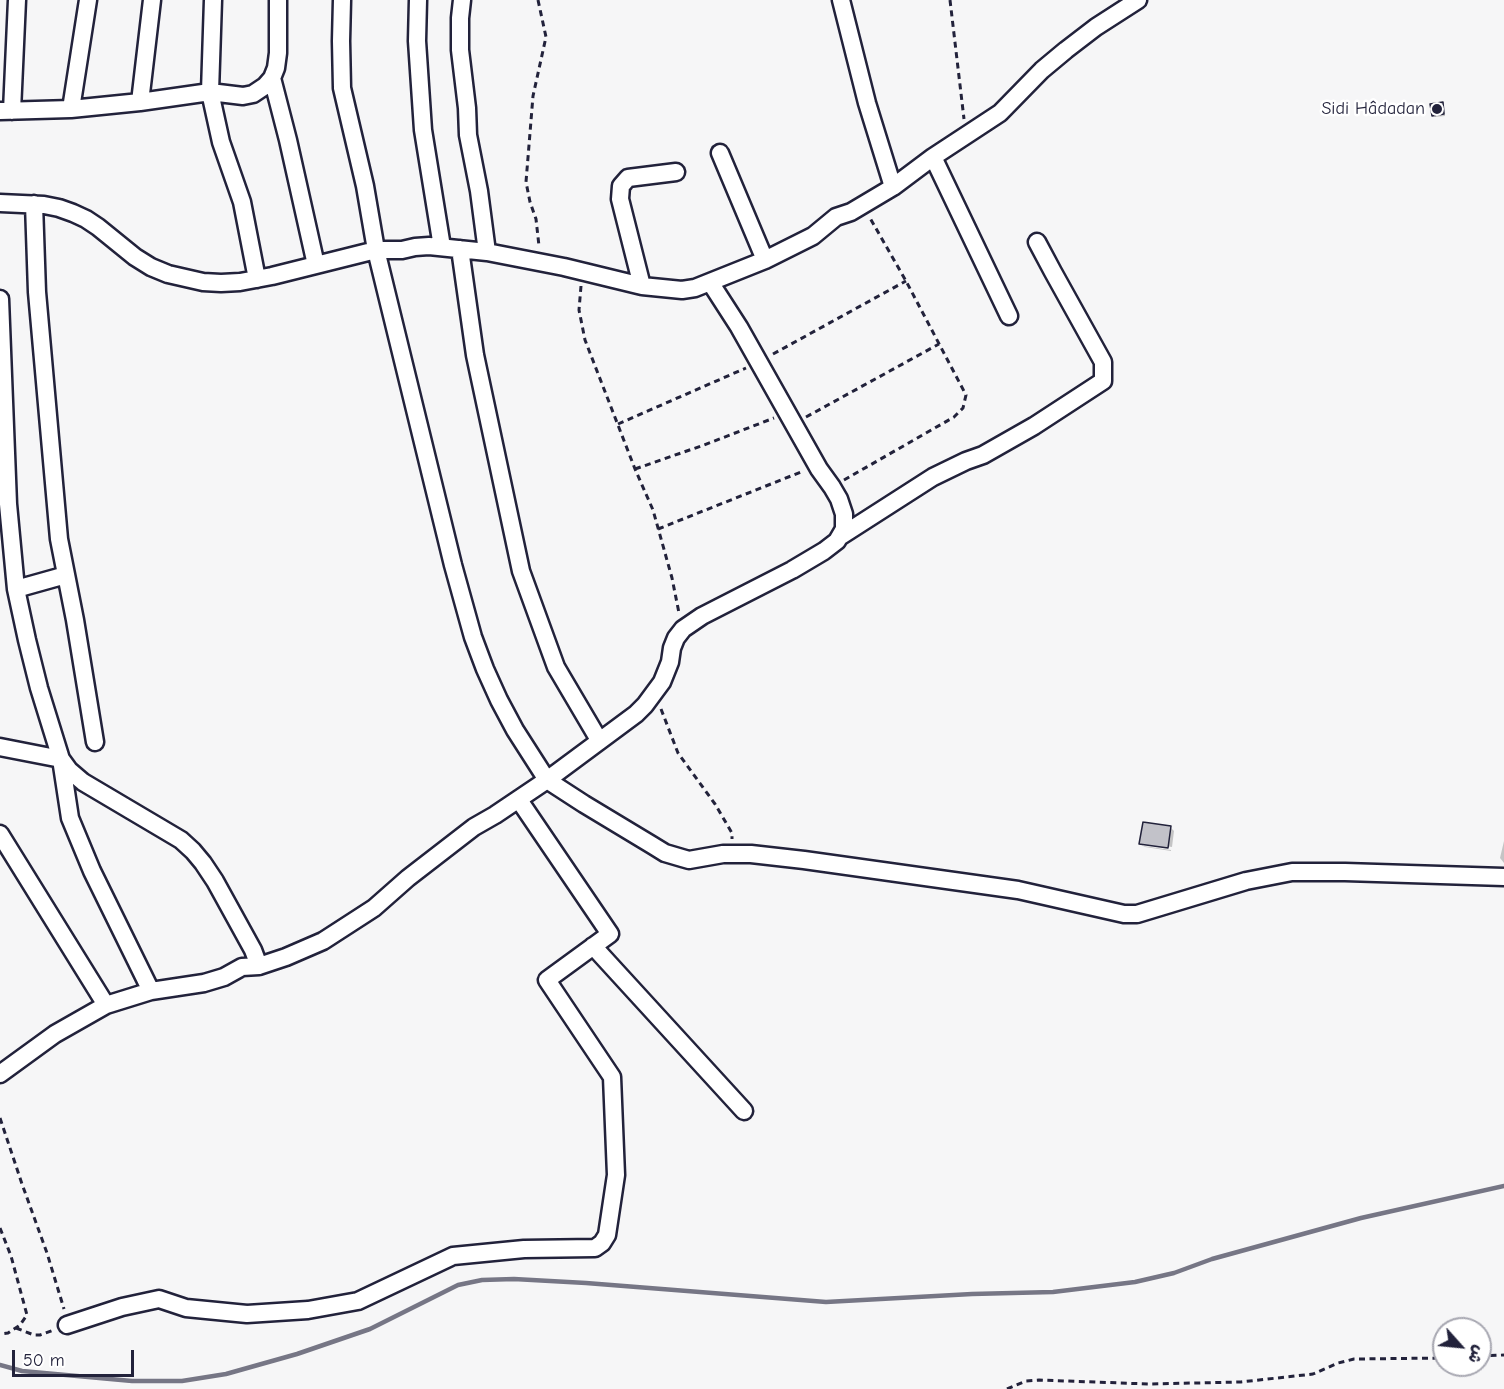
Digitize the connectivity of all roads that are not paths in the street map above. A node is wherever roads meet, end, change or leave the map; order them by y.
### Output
1 (17, 0) edge
2 (87, 0) edge
3 (152, 0) edge
4 (213, 0) edge
5 (278, 0) edge
6 (342, 0) edge
7 (418, 0) edge
8 (462, 0) edge
9 (841, 0) edge
10 (1138, 0) edge
11 (272, 78) junction
12 (210, 92) junction
13 (140, 102) junction
14 (70, 109) junction
15 (6, 111) edge
16 (720, 153) dead end
17 (933, 157) junction
18 (676, 172) dead end
19 (893, 187) junction
20 (0, 203) edge
21 (34, 204) junction
22 (1037, 242) dead end
23 (442, 247) junction
24 (460, 249) junction
25 (376, 250) junction
26 (487, 252) junction
27 (765, 260) junction
28 (316, 265) junction
29 (257, 279) junction
30 (710, 282) junction
31 (642, 286) junction
32 (0, 299) edge
33 (1010, 316) dead end
34 (4, 504) edge
35 (841, 536) junction
36 (66, 575) junction
37 (16, 589) junction
38 (600, 740) junction
39 (95, 742) dead end
40 (0, 747) edge
41 (62, 759) junction
42 (547, 780) junction
43 (519, 800) junction
44 (0, 834) edge
45 (1504, 877) edge
46 (593, 946) junction
47 (259, 966) junction
48 (151, 991) junction
49 (106, 1005) junction
50 (0, 1074) edge
51 (744, 1111) dead end
52 (68, 1325) road end

1 - 15 street
2 - 14 street
3 - 13 street
4 - 12 street
5 - 11 street
6 - 25 street
7 - 23 street
8 - 26 street
9 - 19 street
10 - 17 street
11 - 12 street
11 - 28 street
12 - 13 street
12 - 29 street
13 - 14 street
14 - 15 street
16 - 27 street
17 - 19 street
17 - 33 street
18 - 31 street
19 - 27 street
20 - 21 street
21 - 29 street
21 - 36 street
22 - 35 street
23 - 24 street
23 - 25 street
24 - 26 street
24 - 38 street
25 - 28 street
25 - 42 street
26 - 31 street
27 - 30 street
28 - 29 street
30 - 31 street
30 - 35 street
32 - 34 street
34 - 37 street
35 - 38 street
36 - 37 street
36 - 39 street
37 - 41 street
38 - 42 street
40 - 41 street
41 - 47 street
41 - 48 street
42 - 43 street
42 - 45 street
43 - 46 street
43 - 47 street
44 - 49 street
46 - 51 street
46 - 52 street
47 - 48 street
48 - 49 street
49 - 50 street

